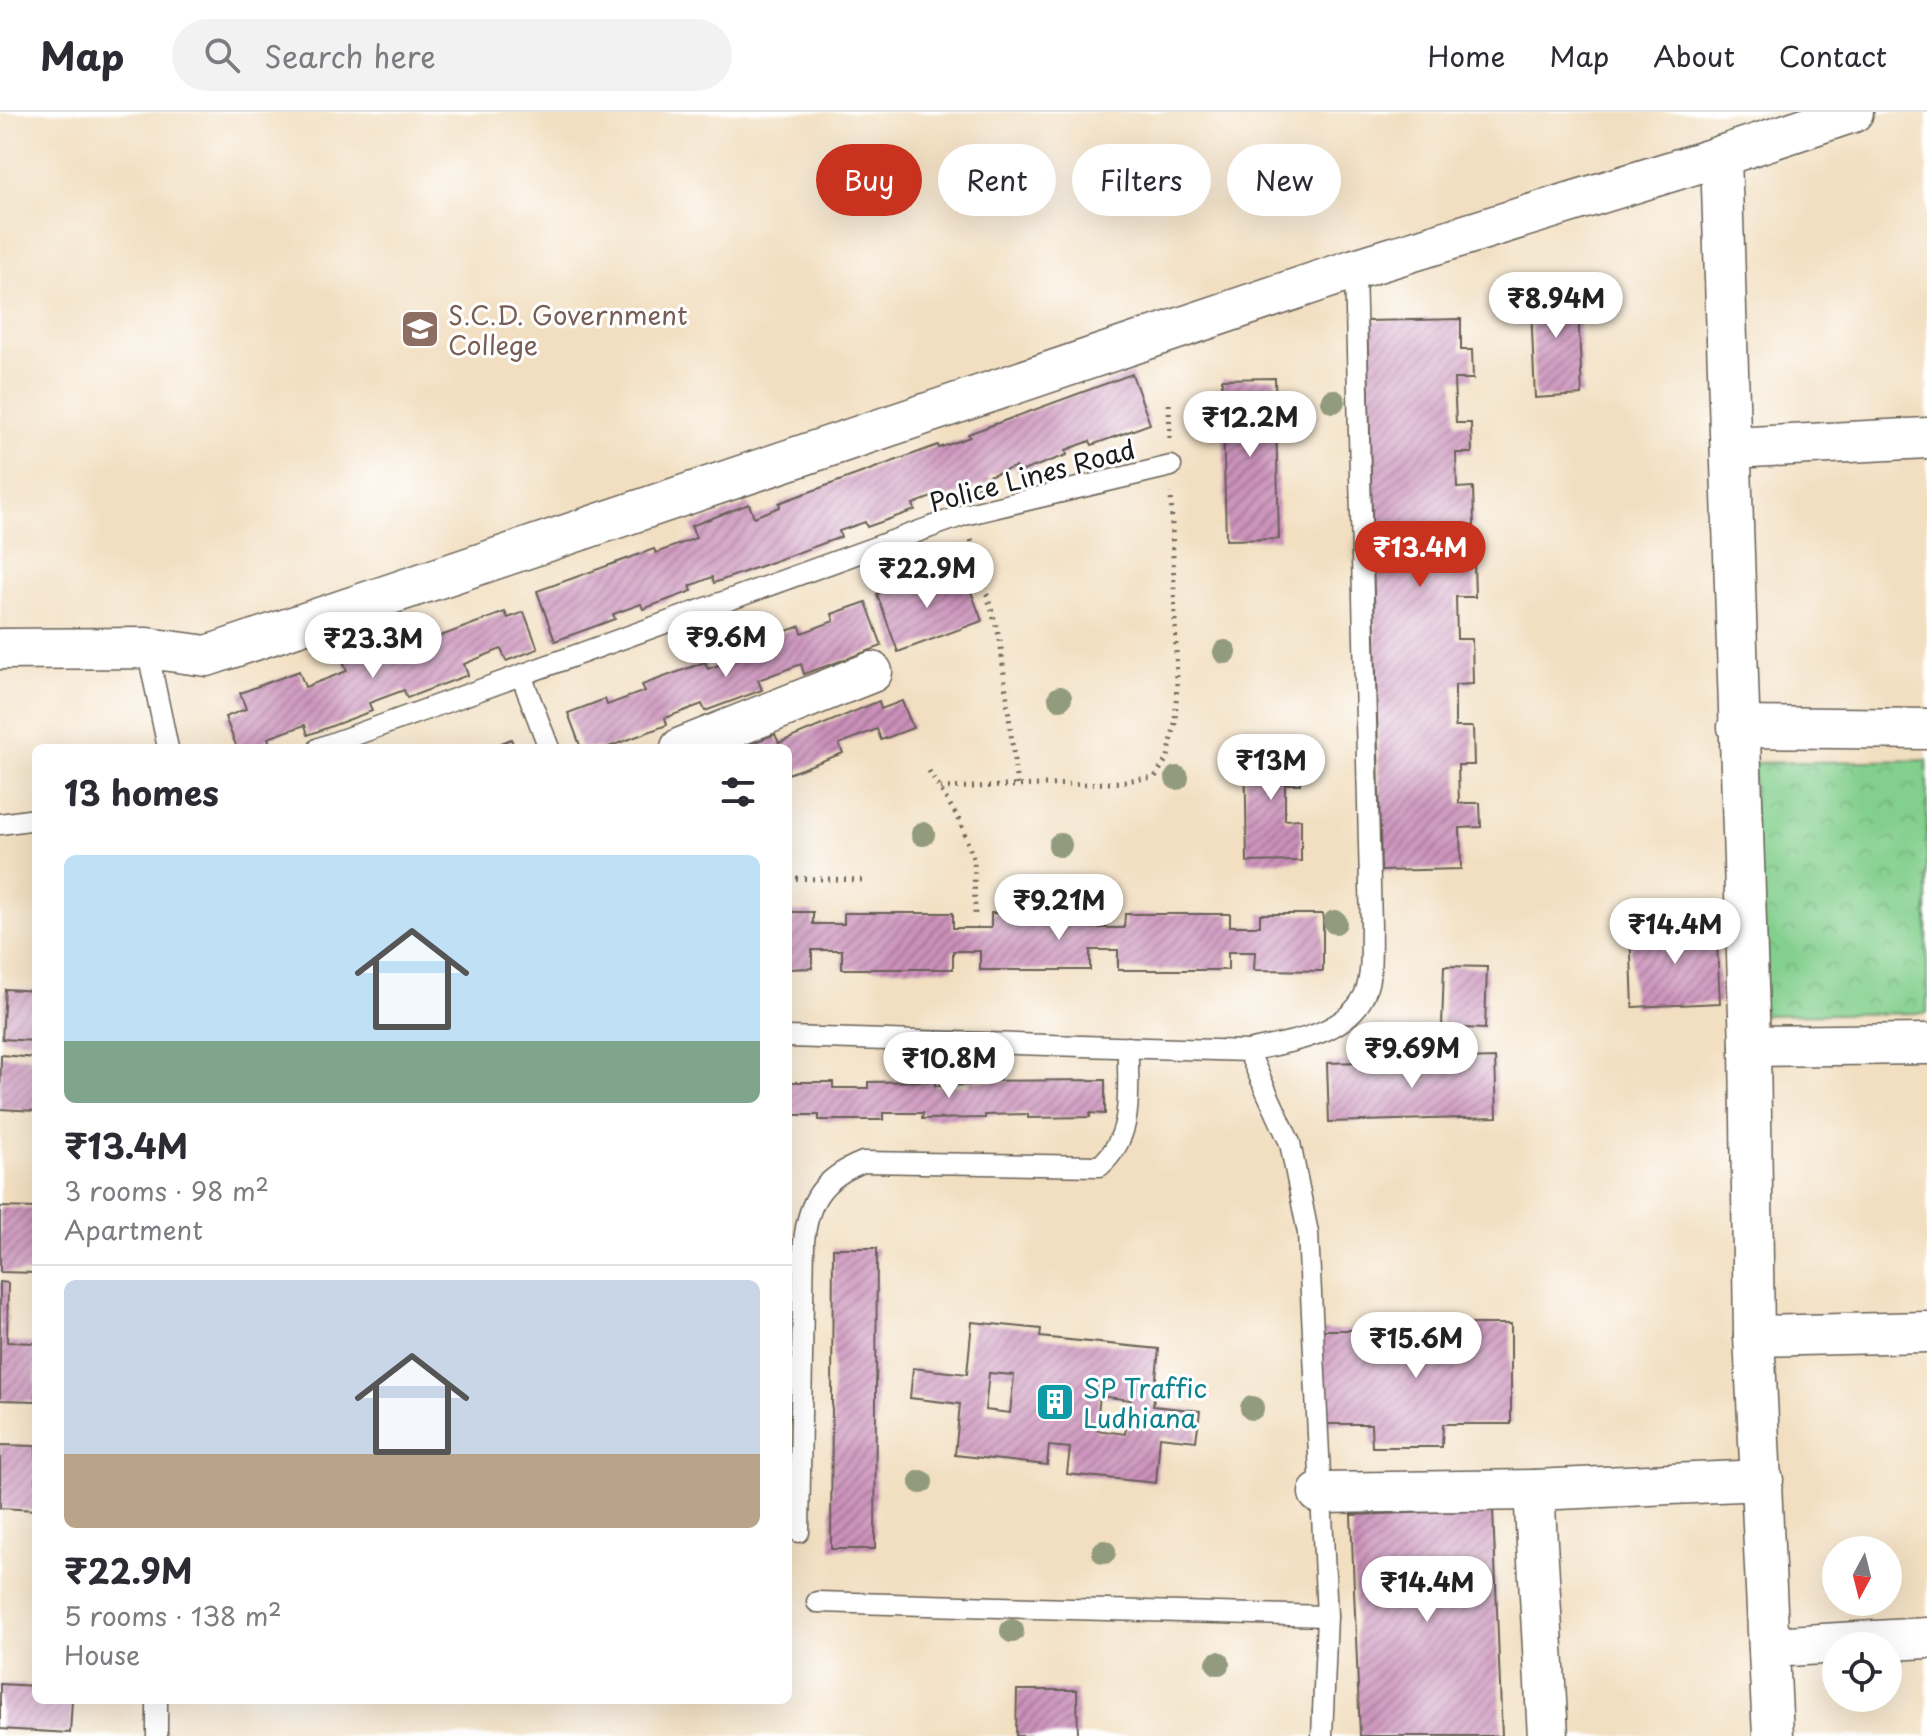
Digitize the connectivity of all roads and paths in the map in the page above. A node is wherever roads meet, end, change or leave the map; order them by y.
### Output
1 (1853, 112) edge
2 (1721, 156) junction
3 (1355, 269) junction
4 (1169, 404) dead end
5 (1927, 438) edge
6 (1732, 448) junction
7 (1171, 466) junction
8 (964, 515) junction
9 (147, 648) junction
10 (0, 649) edge
11 (872, 672) dead end
12 (521, 675) junction
13 (1738, 727) junction
14 (1927, 729) edge
15 (167, 744) edge
16 (330, 744) edge
17 (547, 744) edge
18 (691, 744) edge
19 (929, 771) dead end
20 (1017, 786) junction
21 (940, 788) junction
22 (32, 820) edge
23 (0, 824) edge
24 (792, 878) edge
25 (864, 880) dead end
26 (975, 916) dead end
27 (792, 1037) edge
28 (1927, 1044) edge
29 (1750, 1046) junction
30 (1128, 1047) junction
31 (1248, 1051) junction
32 (1927, 1332) edge
33 (1754, 1336) junction
34 (1763, 1480) junction
35 (1534, 1490) junction
36 (1319, 1493) junction
37 (799, 1532) dead end
38 (817, 1602) dead end
39 (1327, 1616) junction
40 (1927, 1638) edge
41 (1770, 1647) junction
42 (157, 1704) edge
43 (157, 1736) edge
44 (1322, 1736) edge
45 (1548, 1736) edge
46 (1773, 1736) edge

1 - 2 street
2 - 3 street
2 - 6 street
3 - 9 street
3 - 31 lane
4 - 7 path
5 - 6 street
6 - 13 street
7 - 8 lane, Police Lines Road
7 - 20 path
8 - 12 lane, Police Lines Road
8 - 20 path
9 - 10 street
9 - 15 lane
11 - 18 street
12 - 16 lane, Police Lines Road
12 - 17 lane
13 - 14 street
13 - 29 street
19 - 21 path
20 - 21 path
21 - 26 path
22 - 23 lane
24 - 25 path
27 - 30 lane
28 - 29 street
29 - 33 street
30 - 31 lane
30 - 37 lane
31 - 36 lane
32 - 33 street
33 - 34 street
34 - 35 street
34 - 41 street
35 - 36 street
35 - 45 street
36 - 39 lane
38 - 39 lane
39 - 44 lane
40 - 41 street
41 - 46 street
42 - 43 lane

